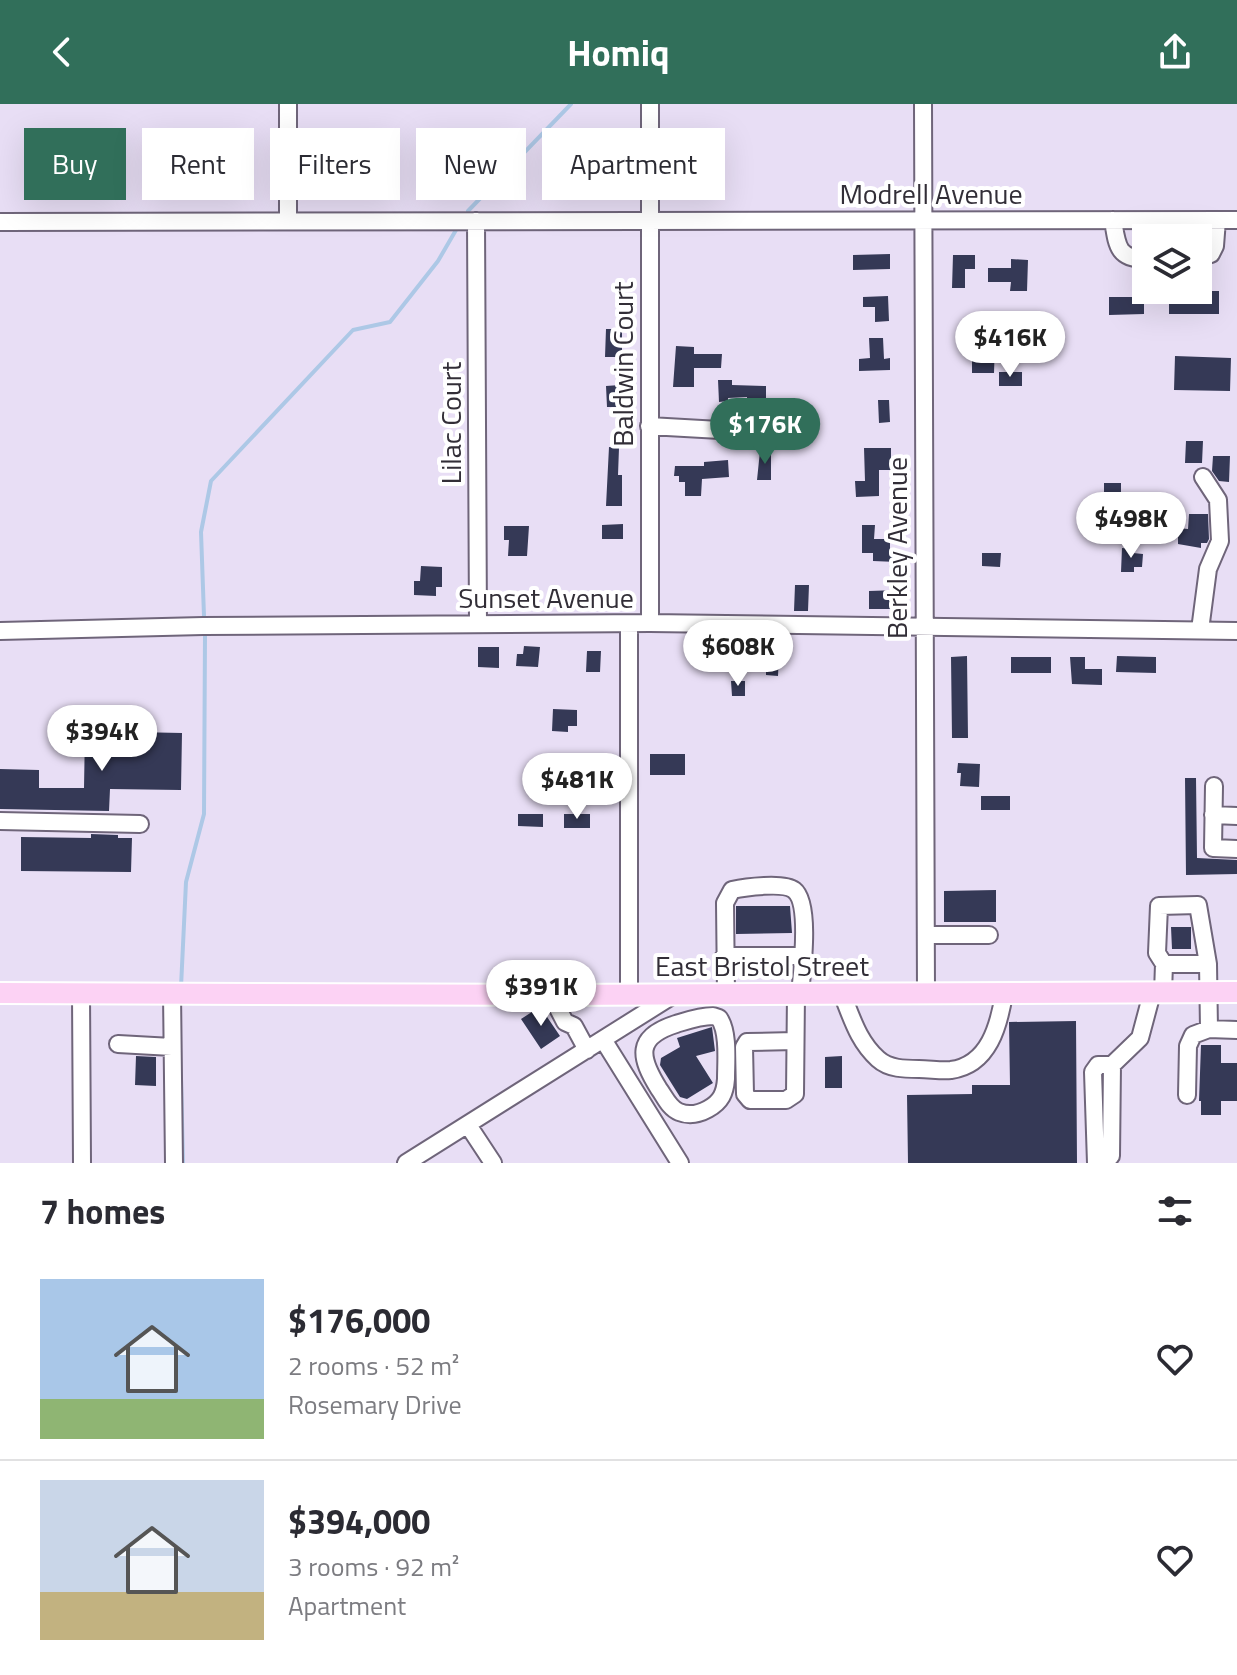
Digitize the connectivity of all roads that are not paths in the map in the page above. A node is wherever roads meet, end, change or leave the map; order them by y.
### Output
1 (288, 104) edge
2 (650, 104) edge
3 (923, 104) edge
4 (649, 219) junction
5 (1113, 220) junction
6 (1217, 220) junction
7 (1237, 220) edge
8 (288, 221) junction
9 (476, 221) junction
10 (923, 221) junction
11 (0, 222) edge
12 (1212, 252) edge
13 (1132, 259) edge
14 (649, 426) junction
15 (792, 434) dead end
16 (1203, 477) dead end
17 (650, 623) junction
18 (478, 624) junction
19 (629, 625) junction
20 (923, 628) junction
21 (1200, 630) junction
22 (0, 631) edge
23 (1237, 631) edge
24 (1214, 786) dead end
25 (1213, 815) junction
26 (1237, 816) edge
27 (0, 821) edge
28 (140, 824) dead end
29 (1237, 849) edge
30 (926, 935) junction
31 (989, 935) dead end
32 (724, 956) junction
33 (803, 956) junction
34 (1164, 964) junction
35 (1208, 964) junction
36 (926, 992) junction
37 (1222, 992) edge
38 (0, 993) edge
39 (81, 993) junction
40 (172, 993) junction
41 (1158, 993) junction
42 (629, 994) junction
43 (675, 994) junction
44 (705, 994) junction
45 (726, 994) junction
46 (798, 994) junction
47 (842, 994) junction
48 (1004, 994) junction
49 (551, 995) junction
50 (704, 1016) junction
51 (1214, 1030) junction
52 (1237, 1030) edge
53 (604, 1041) junction
54 (795, 1041) junction
55 (118, 1044) dead end
56 (172, 1047) junction
57 (587, 1050) junction
58 (1112, 1065) junction
59 (657, 1085) junction
60 (1187, 1095) dead end
61 (639, 1097) junction
62 (468, 1125) junction
63 (82, 1163) edge
64 (174, 1163) edge
65 (406, 1163) edge
66 (493, 1163) edge
67 (680, 1163) edge
68 (1096, 1163) edge
69 (1103, 1163) edge

1 - 8 street
2 - 4 street, Baldwin Court
3 - 10 street, Berkley Avenue
4 - 9 street, Modrell Avenue
4 - 10 street, Modrell Avenue
4 - 14 street, Baldwin Court
5 - 6 street, Modrell Avenue
5 - 10 street, Modrell Avenue
5 - 13 street
6 - 7 street, Modrell Avenue
6 - 12 street
8 - 9 street, Modrell Avenue
8 - 11 street, Modrell Avenue
9 - 18 street, Lilac Court
10 - 20 street, Berkley Avenue
14 - 15 street
14 - 17 street, Baldwin Court
16 - 21 street
17 - 19 street, Sunset Avenue
17 - 20 street, Sunset Avenue
18 - 19 street, Sunset Avenue
18 - 22 street, Sunset Avenue
19 - 42 street
20 - 21 street, Sunset Avenue
20 - 30 street, Berkley Avenue
21 - 23 street, Sunset Avenue
24 - 25 street
25 - 26 street
25 - 29 street
27 - 28 street
30 - 31 street
30 - 36 street, Berkley Avenue
32 - 33 street
32 - 33 street
32 - 45 street
33 - 46 street
34 - 35 street
34 - 35 street
34 - 41 street
35 - 37 street
36 - 47 main road, East Bristol Street
36 - 48 main road, East Bristol Street
37 - 41 main road, East Bristol Street
37 - 51 street
38 - 39 main road, East Bristol Street
39 - 40 main road, East Bristol Street
39 - 63 street
40 - 49 main road, East Bristol Street
40 - 56 street
41 - 48 main road, East Bristol Street
41 - 58 street
42 - 43 main road, East Bristol Street
42 - 49 main road, East Bristol Street
43 - 44 main road, East Bristol Street
43 - 53 street
44 - 45 main road, East Bristol Street
44 - 50 street
45 - 46 main road, East Bristol Street
46 - 47 main road, East Bristol Street
46 - 54 street
47 - 48 street
49 - 57 street
50 - 59 street
50 - 59 street
51 - 52 street
51 - 60 street
53 - 57 street
53 - 61 street
54 - 54 street
55 - 56 street
56 - 64 street
57 - 62 street
58 - 68 street
58 - 69 street
59 - 61 street
61 - 67 street
62 - 65 street
62 - 66 street

